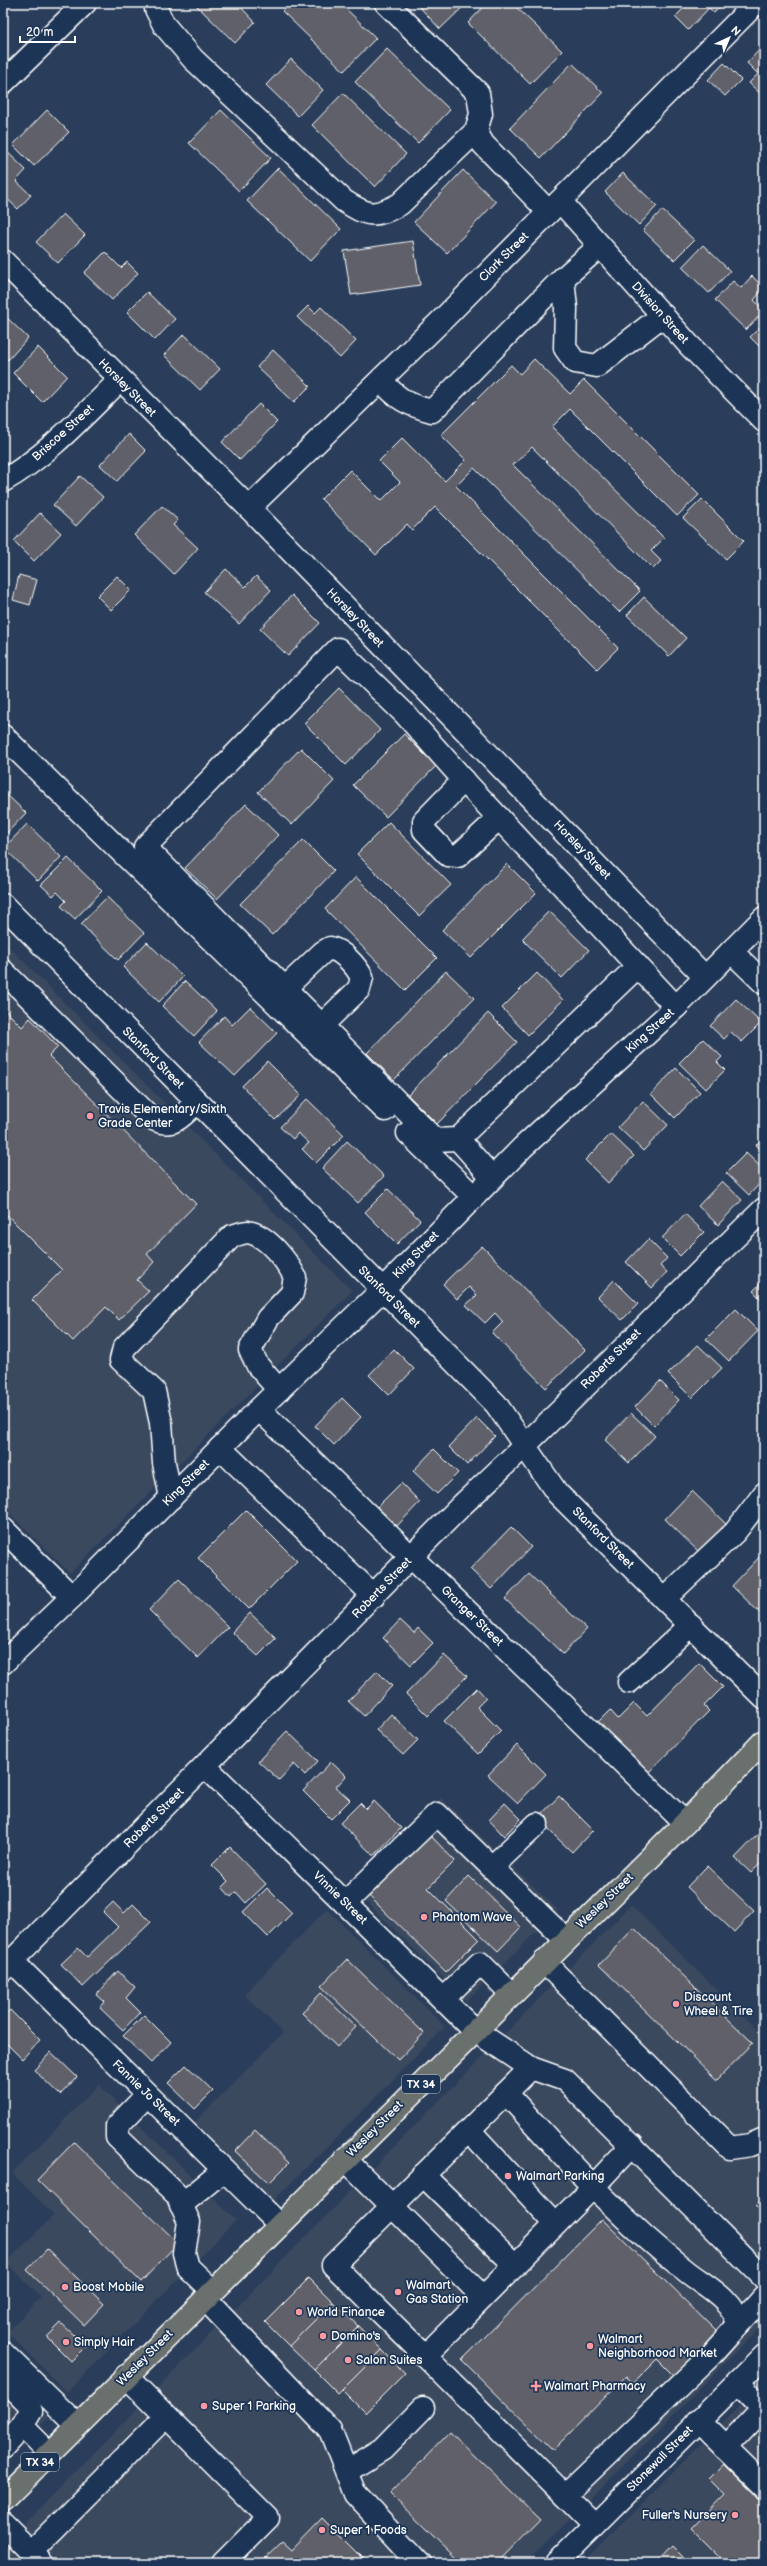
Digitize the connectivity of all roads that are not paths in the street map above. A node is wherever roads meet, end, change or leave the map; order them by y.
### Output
1 (85, 3) edge
2 (157, 3) edge
3 (386, 3) edge
4 (756, 3) edge
5 (3, 83) edge
6 (476, 131) junction
7 (554, 207) junction
8 (600, 246) junction
9 (3, 261) edge
10 (563, 278) junction
11 (663, 315) junction
12 (120, 380) junction
13 (381, 380) junction
14 (764, 421) edge
15 (3, 481) edge
16 (249, 508) junction
17 (3, 736) edge
18 (464, 780) junction
19 (499, 818) junction
20 (3, 905) edge
21 (764, 918) edge
22 (731, 951) junction
23 (638, 966) junction
24 (3, 970) edge
25 (706, 977) junction
26 (764, 983) edge
27 (285, 988) junction
28 (676, 1007) junction
29 (322, 1025) junction
30 (197, 1102) junction
31 (458, 1140) junction
32 (492, 1177) junction
33 (472, 1196) junction
34 (764, 1209) edge
35 (382, 1290) junction
36 (280, 1390) junction
37 (259, 1409) junction
38 (526, 1446) junction
39 (220, 1448) junction
40 (764, 1494) edge
41 (171, 1498) junction
42 (3, 1529) edge
43 (412, 1557) junction
44 (374, 1596) junction
45 (72, 1597) junction
46 (664, 1599) junction
47 (691, 1625) junction
48 (3, 1662) edge
49 (629, 1682) dead end
50 (764, 1698) edge
51 (764, 1742) edge
52 (205, 1766) junction
53 (685, 1823) junction
54 (536, 1824) dead end
55 (492, 1868) junction
56 (345, 1903) junction
57 (566, 1940) junction
58 (544, 1962) junction
59 (7, 1966) edge
60 (511, 1994) junction
61 (443, 1999) junction
62 (474, 2030) junction
63 (531, 2068) junction
64 (506, 2093) junction
65 (147, 2095) junction
66 (469, 2130) junction
67 (764, 2139) edge
68 (632, 2145) junction
69 (345, 2159) junction
70 (224, 2170) junction
71 (424, 2175) junction
72 (593, 2187) junction
73 (181, 2205) junction
74 (392, 2206) junction
75 (556, 2224) junction
76 (280, 2225) junction
77 (515, 2265) junction
78 (764, 2278) edge
79 (209, 2295) junction
80 (764, 2296) edge
81 (483, 2297) junction
82 (738, 2325) junction
83 (3, 2353) edge
84 (425, 2356) junction
85 (764, 2356) edge
86 (126, 2376) junction
87 (16, 2382) edge
88 (738, 2382) junction
89 (423, 2408) dead end
90 (166, 2416) junction
91 (698, 2421) junction
92 (77, 2425) junction
93 (11, 2433) edge
94 (725, 2448) junction
95 (49, 2453) junction
96 (347, 2471) junction
97 (764, 2486) edge
98 (565, 2495) junction
99 (3, 2500) edge
100 (3, 2524) edge
101 (594, 2525) junction
102 (36, 2558) edge
103 (224, 2563) edge
104 (419, 2563) edge
105 (557, 2563) edge

1 - 5 street
2 - 6 street
3 - 6 street
4 - 7 street, Clark Street
6 - 7 street, Division Street
7 - 8 street, Division Street
7 - 13 street, Clark Street
8 - 10 street
8 - 11 street, Division Street
9 - 12 street, Horsley Street
10 - 11 street
10 - 13 street
11 - 14 street, Division Street
12 - 15 street, Briscoe Street
12 - 16 street, Horsley Street
13 - 16 street, Clark Street
16 - 25 street, Horsley Street
17 - 33 street
18 - 19 street
18 - 19 street
18 - 27 street
19 - 23 street
20 - 30 street, Stanford Street
21 - 22 street, King Street
22 - 25 street, King Street
22 - 26 street
23 - 28 street
23 - 31 street
24 - 30 street
25 - 28 street, King Street
27 - 29 street
27 - 29 street
28 - 32 street, King Street
29 - 31 street
30 - 35 street, Stanford Street
31 - 32 street
32 - 33 street, King Street
33 - 35 street, King Street
34 - 38 street, Roberts Street
35 - 36 street, King Street
35 - 38 street, Stanford Street
36 - 37 street, King Street
36 - 41 street
37 - 39 street, King Street
37 - 43 street, Granger Street
38 - 43 street, Roberts Street
38 - 46 street, Stanford Street
39 - 41 street, King Street
39 - 44 street
40 - 46 street
41 - 45 street, King Street
42 - 45 street
43 - 44 street, Roberts Street
43 - 53 street, Granger Street
44 - 52 street, Roberts Street
45 - 48 street, King Street
46 - 47 street, Stanford Street
47 - 49 street
47 - 50 street, Stanford Street
51 - 53 main road, Wesley Street / TX 34
52 - 56 street, Vinnie Street
52 - 59 street, Roberts Street
53 - 57 main road, Wesley Street / TX 34
54 - 55 street
55 - 56 street
55 - 57 street
56 - 61 street, Vinnie Street
57 - 58 main road, Wesley Street / TX 34
58 - 60 main road, Wesley Street / TX 34
58 - 67 street
59 - 65 street, Fannie Jo Street
60 - 61 street
60 - 62 main road, Wesley Street / TX 34
61 - 62 street, Vinnie Street
62 - 63 street, Vinnie Street
62 - 69 main road, Wesley Street / TX 34
63 - 64 street
63 - 68 street, Vinnie Street
64 - 66 street
64 - 72 street
65 - 70 street, Fannie Jo Street
65 - 73 street
66 - 71 street
66 - 75 street
68 - 72 street
68 - 78 street, Vinnie Street
69 - 74 street
69 - 76 main road, Wesley Street / TX 34
70 - 73 street
70 - 76 street, Fannie Jo Street
71 - 74 street
71 - 77 street
72 - 75 street
72 - 82 street
73 - 79 street
74 - 81 street
74 - 84 street
75 - 77 street
76 - 79 main road, Wesley Street / TX 34
77 - 81 street
79 - 86 main road, Wesley Street / TX 34
79 - 96 street
80 - 82 street
81 - 84 street
82 - 98 street
83 - 87 street
84 - 98 street
85 - 88 street, Stonewall Street
86 - 90 street
86 - 92 main road, Wesley Street / TX 34
87 - 92 street
87 - 93 street
88 - 91 street, Stonewall Street
88 - 94 street
89 - 96 street
90 - 102 street
90 - 103 street
91 - 94 street
91 - 101 street, Stonewall Street
92 - 95 main road, Wesley Street / TX 34
93 - 95 street
94 - 97 street
95 - 99 main road, Wesley Street / TX 34
96 - 104 street
98 - 101 street
100 - 102 street
101 - 105 street, Stonewall Street

